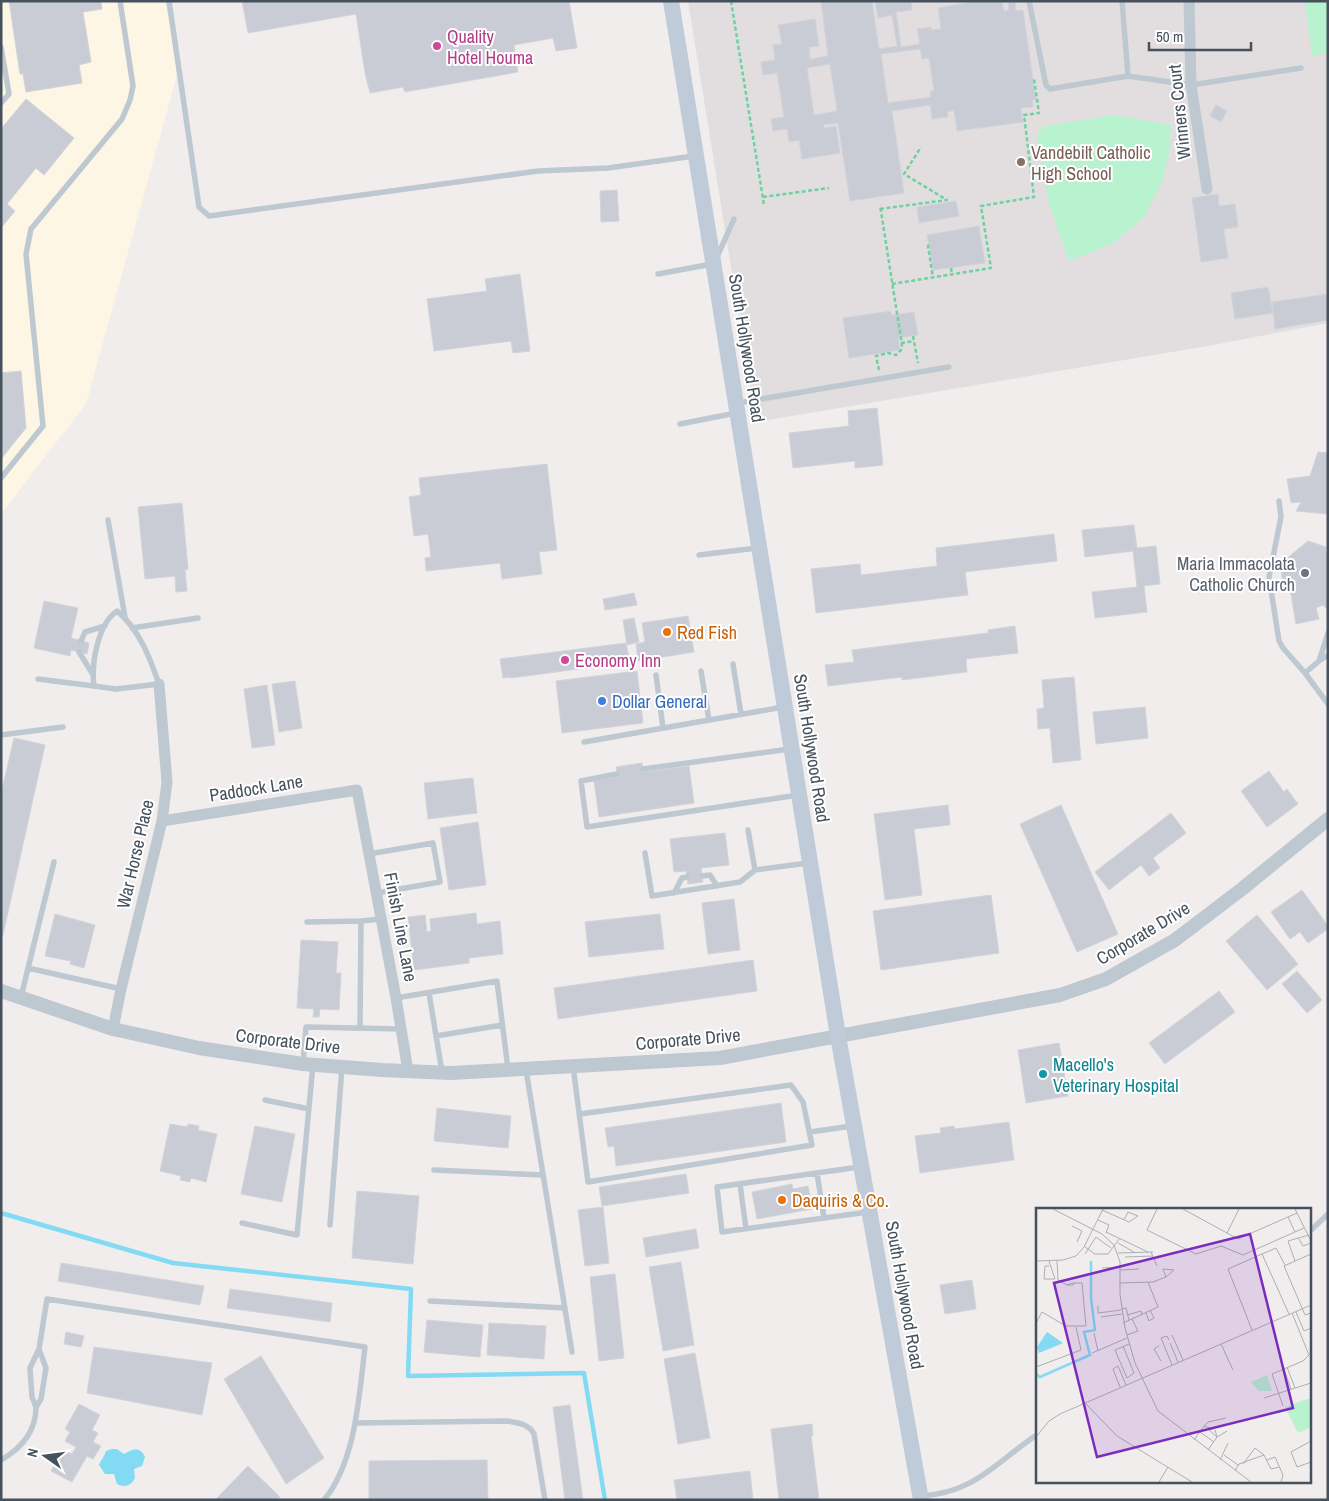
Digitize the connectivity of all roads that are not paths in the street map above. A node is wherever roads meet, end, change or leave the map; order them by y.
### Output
1 (120, 1) edge
2 (169, 1) edge
3 (671, 1) edge
4 (1029, 1) edge
5 (1122, 1) edge
6 (1189, 1) edge
7 (1, 46) edge
8 (1301, 68) dead end
9 (1128, 76) junction
10 (1191, 86) junction
11 (1, 103) edge
12 (696, 155) junction
13 (1206, 188) dead end
14 (734, 220) dead end
15 (714, 264) junction
16 (658, 274) dead end
17 (949, 367) dead end
18 (737, 408) junction
19 (680, 424) dead end
20 (1, 478) edge
21 (1279, 501) dead end
22 (108, 520) dead end
23 (759, 547) junction
24 (699, 555) dead end
25 (124, 617) junction
26 (198, 618) dead end
27 (105, 626) junction
28 (132, 628) junction
29 (1328, 634) edge
30 (81, 641) dead end
31 (79, 652) dead end
32 (1328, 655) edge
33 (1319, 661) junction
34 (733, 664) dead end
35 (701, 671) dead end
36 (1305, 673) junction
37 (93, 675) junction
38 (656, 675) dead end
39 (38, 679) dead end
40 (159, 684) junction
41 (94, 686) junction
42 (1328, 704) edge
43 (785, 706) junction
44 (742, 714) junction
45 (710, 720) junction
46 (62, 727) dead end
47 (663, 728) junction
48 (1, 735) edge
49 (584, 742) dead end
50 (792, 748) junction
51 (643, 769) dead end
52 (617, 774) dead end
53 (357, 790) joint
54 (799, 795) junction
55 (1328, 819) edge
56 (162, 822) junction
57 (748, 830) dead end
58 (645, 853) dead end
59 (369, 854) junction
60 (54, 862) dead end
61 (810, 863) junction
62 (756, 870) junction
63 (702, 876) dead end
64 (687, 877) dead end
65 (717, 886) junction
66 (674, 892) junction
67 (377, 893) junction
68 (382, 919) junction
69 (361, 921) junction
70 (307, 922) dead end
71 (28, 968) junction
72 (121, 989) junction
73 (1, 992) edge
74 (428, 993) junction
75 (21, 997) junction
76 (396, 998) junction
77 (502, 1026) junction
78 (113, 1028) junction
79 (360, 1028) junction
80 (401, 1029) junction
81 (436, 1036) junction
82 (838, 1036) junction
83 (308, 1064) junction
84 (574, 1066) junction
85 (342, 1067) junction
86 (526, 1069) junction
87 (508, 1070) junction
88 (408, 1071) junction
89 (442, 1072) junction
90 (264, 1100) dead end
91 (309, 1109) junction
92 (580, 1114) junction
93 (854, 1126) junction
94 (810, 1132) junction
95 (862, 1166) junction
96 (434, 1170) dead end
97 (818, 1172) junction
98 (543, 1175) junction
99 (740, 1184) junction
100 (870, 1212) junction
101 (1328, 1214) edge
102 (824, 1218) junction
103 (242, 1223) dead end
104 (330, 1225) dead end
105 (746, 1228) junction
106 (1312, 1229) edge
107 (430, 1301) dead end
108 (565, 1308) junction
109 (39, 1348) junction
110 (572, 1352) dead end
111 (36, 1407) junction
112 (355, 1423) junction
113 (1036, 1436) edge
114 (1, 1460) edge
115 (921, 1498) edge
116 (324, 1500) edge
117 (545, 1500) edge

1 - 20 lane
2 - 12 lane
3 - 12 main road, South Hollywood Road
4 - 9 lane
5 - 9 lane
6 - 10 street, Winners Court
7 - 11 lane
8 - 10 lane
9 - 10 lane
10 - 13 street, Winners Court
12 - 15 main road, South Hollywood Road
14 - 15 lane
15 - 16 lane
15 - 18 main road, South Hollywood Road
17 - 18 lane
18 - 19 lane
18 - 23 main road, South Hollywood Road
21 - 36 lane
22 - 25 lane
23 - 24 lane
23 - 43 main road, South Hollywood Road
25 - 27 lane
25 - 28 lane
26 - 28 lane
27 - 30 lane
27 - 37 lane
28 - 40 lane
29 - 33 lane
31 - 37 lane
32 - 33 lane
33 - 36 lane
34 - 44 lane
35 - 45 lane
36 - 42 lane
37 - 41 lane
38 - 47 lane
39 - 41 lane
40 - 41 lane
40 - 56 street, War Horse Place
43 - 44 lane
43 - 50 main road, South Hollywood Road
44 - 45 lane
45 - 47 lane
46 - 48 lane
47 - 49 lane
50 - 51 lane
50 - 54 main road, South Hollywood Road
52 - 54 lane
53 - 56 street, Paddock Lane
53 - 59 street, Finish Line Lane
54 - 61 main road, South Hollywood Road
55 - 82 street, Corporate Drive
56 - 72 street, War Horse Place
57 - 62 lane
58 - 66 lane
59 - 67 street, Finish Line Lane
59 - 67 lane
60 - 71 lane
61 - 62 lane
61 - 82 main road, South Hollywood Road
62 - 65 lane
63 - 65 lane
64 - 66 lane
65 - 66 lane
67 - 68 street, Finish Line Lane
68 - 69 lane
68 - 76 street, Finish Line Lane
69 - 70 lane
69 - 79 lane
71 - 72 lane
71 - 75 lane
72 - 78 street, War Horse Place
73 - 75 street, Corporate Drive
74 - 76 lane
74 - 77 lane
74 - 81 lane
75 - 78 street, Corporate Drive
76 - 80 street, Finish Line Lane
77 - 81 lane
77 - 87 lane
78 - 83 street, Corporate Drive
79 - 80 lane
79 - 83 lane
80 - 88 street, Finish Line Lane
81 - 89 lane
82 - 84 street, Corporate Drive
82 - 93 main road, South Hollywood Road
83 - 85 street, Corporate Drive
83 - 91 lane
84 - 86 street, Corporate Drive
84 - 92 lane
85 - 88 street, Corporate Drive
85 - 104 lane
86 - 87 street, Corporate Drive
86 - 98 lane
87 - 89 street, Corporate Drive
88 - 89 street, Corporate Drive
90 - 91 lane
91 - 103 lane
92 - 94 lane
92 - 94 lane
93 - 94 lane
93 - 95 main road, South Hollywood Road
95 - 97 lane
95 - 100 main road, South Hollywood Road
96 - 98 lane
97 - 99 lane
97 - 102 lane
98 - 108 lane
99 - 105 lane
99 - 105 lane
100 - 102 lane
100 - 115 main road, South Hollywood Road
101 - 106 lane
102 - 105 lane
107 - 108 lane
108 - 110 lane
109 - 111 lane
109 - 111 lane
109 - 112 lane
111 - 114 lane
112 - 116 lane
112 - 117 lane
113 - 115 lane

